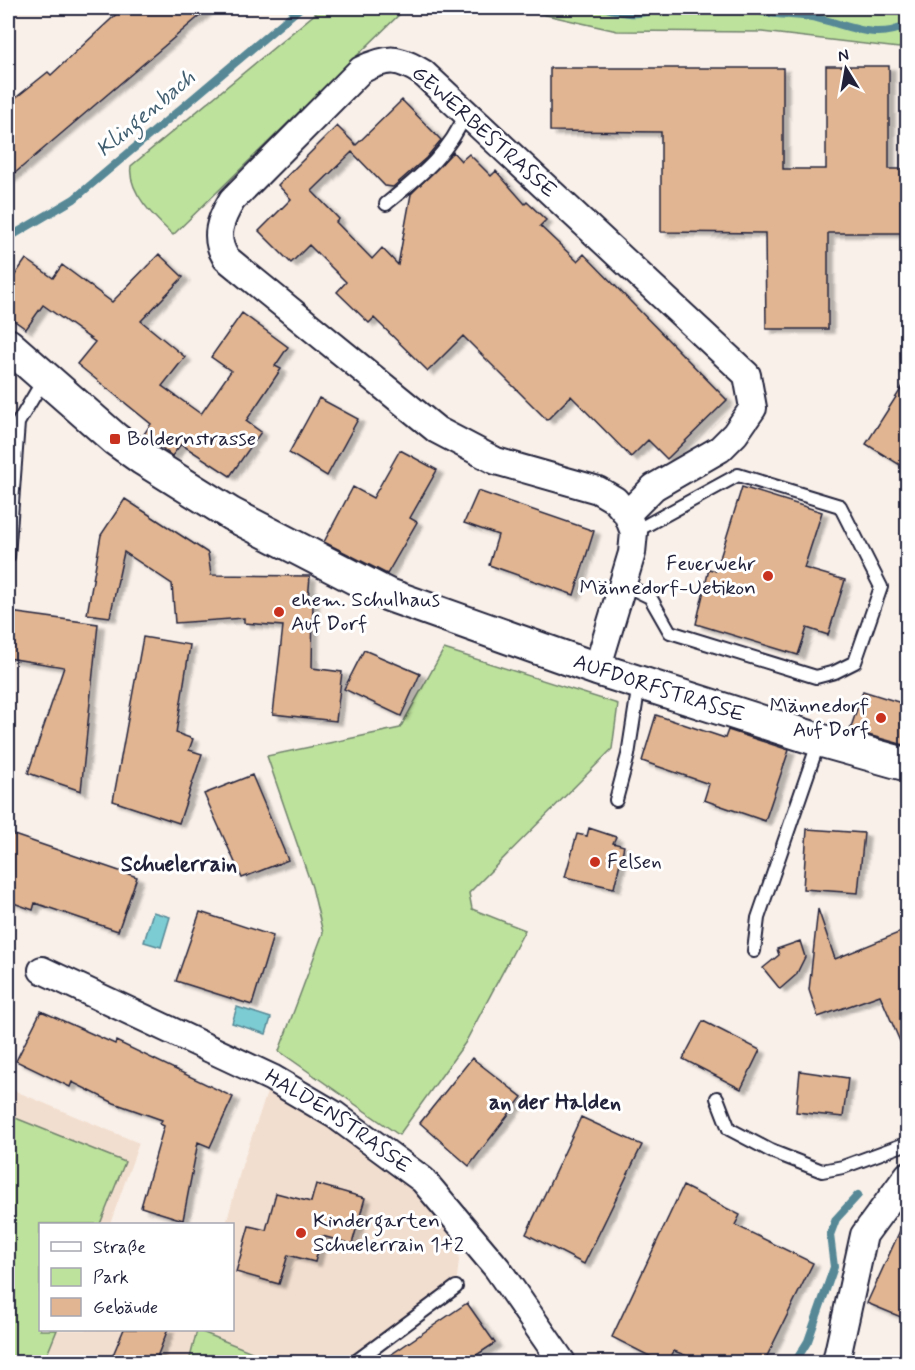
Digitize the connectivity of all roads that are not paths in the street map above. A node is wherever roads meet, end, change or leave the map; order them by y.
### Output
1 (466, 113) junction
2 (387, 204) dead end
3 (8, 345) edge
4 (44, 379) junction
5 (630, 523) junction
6 (8, 557) edge
7 (623, 584) junction
8 (597, 669) junction
9 (639, 682) junction
10 (819, 740) junction
11 (908, 765) edge
12 (616, 800) dead end
13 (754, 951) dead end
14 (42, 970) dead end
15 (717, 1098) dead end
16 (908, 1143) edge
17 (908, 1175) edge
18 (456, 1287) dead end
19 (355, 1362) edge
20 (562, 1362) edge
21 (836, 1362) edge

1 - 2 lane
1 - 5 street, GEWERBESTRASSE
1 - 5 street, GEWERBESTRASSE
3 - 4 street, AUFDORFSTRASSE
4 - 6 lane
4 - 8 street, AUFDORFSTRASSE
5 - 7 street
5 - 7 lane
7 - 8 street
8 - 9 street, AUFDORFSTRASSE
9 - 10 street, AUFDORFSTRASSE
9 - 12 lane
10 - 11 street, AUFDORFSTRASSE
10 - 13 lane
14 - 20 street, HALDENSTRASSE
15 - 16 lane
17 - 21 street
18 - 19 lane

